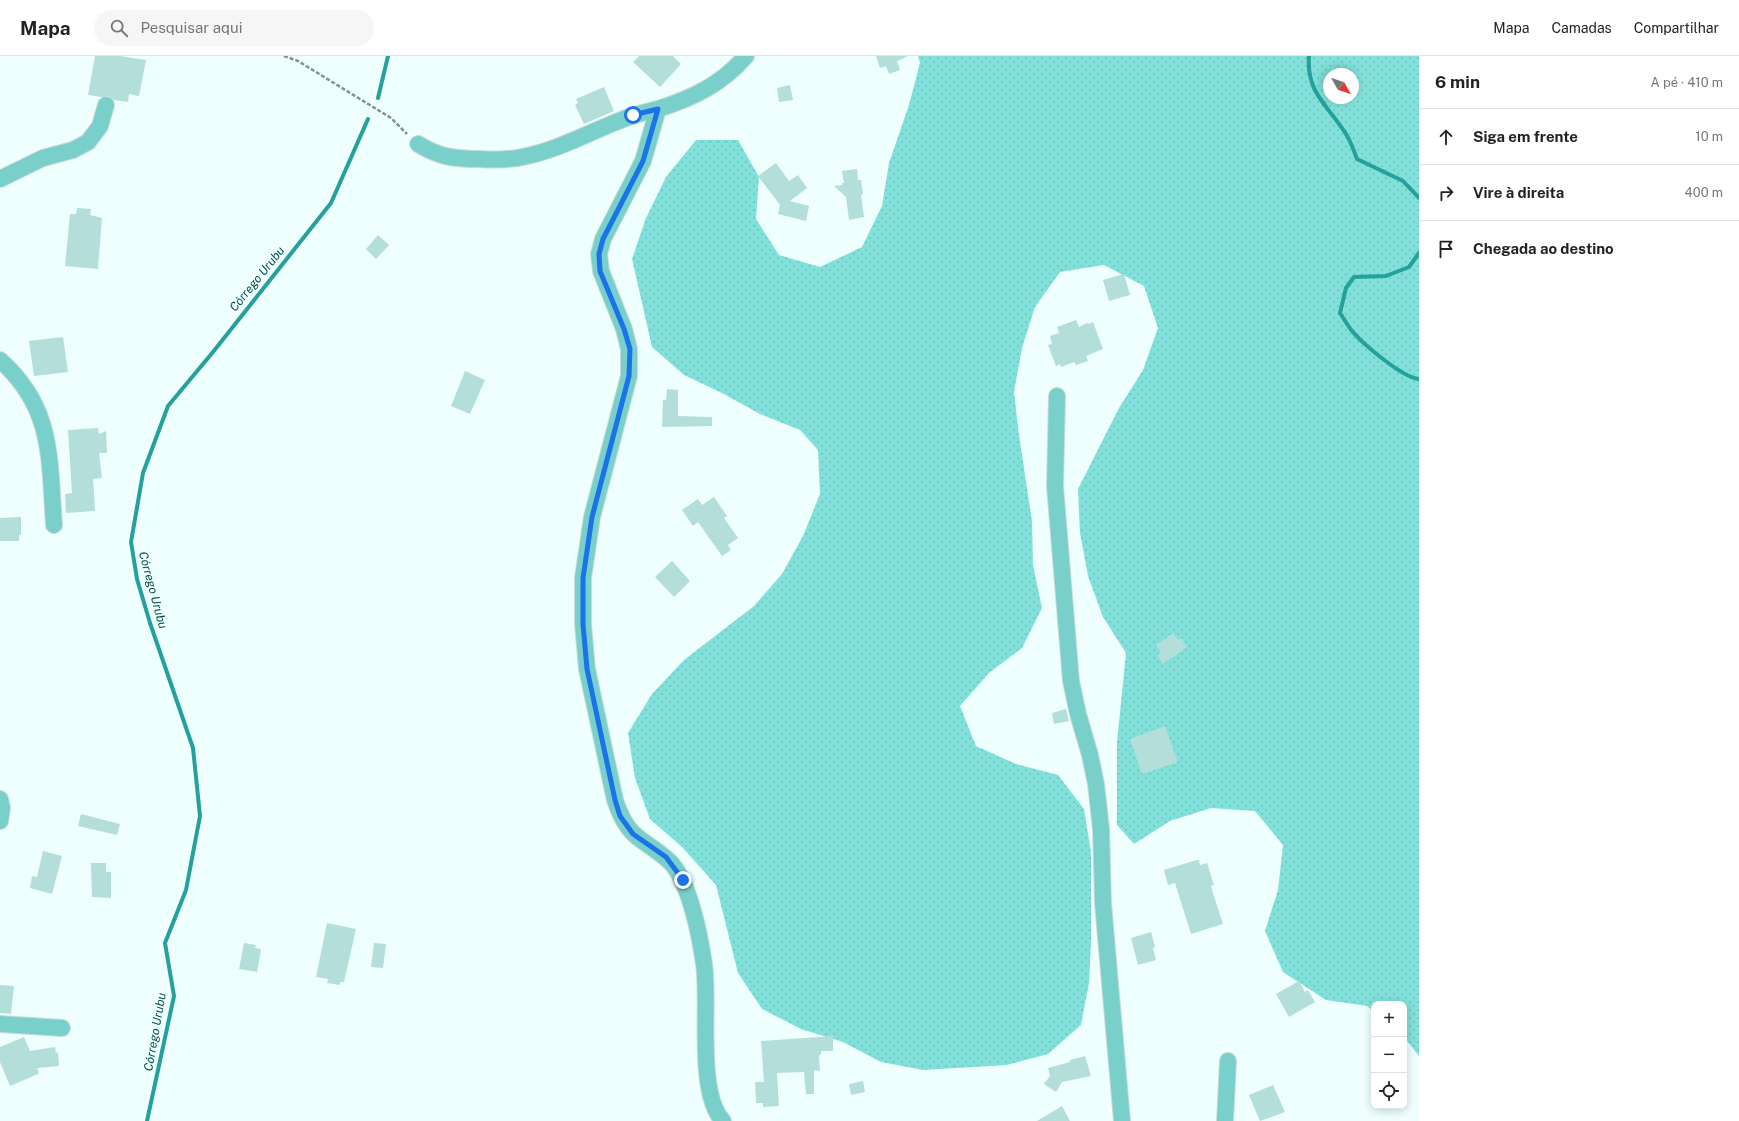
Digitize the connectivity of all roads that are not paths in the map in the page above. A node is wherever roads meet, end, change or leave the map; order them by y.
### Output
1 (746, 56) edge
2 (106, 105) dead end
3 (658, 109) junction
4 (418, 144) road end
5 (0, 179) edge
6 (0, 360) edge
7 (1057, 396) dead end
8 (54, 525) dead end
9 (0, 799) edge
10 (0, 821) edge
11 (0, 1024) edge
12 (62, 1028) dead end
13 (1228, 1061) dead end
14 (723, 1121) edge
15 (1122, 1121) edge
16 (1225, 1121) edge

1 - 3 street
2 - 5 street
3 - 4 street
3 - 14 street
6 - 8 street
7 - 15 street
9 - 10 street
11 - 12 street
13 - 16 street

